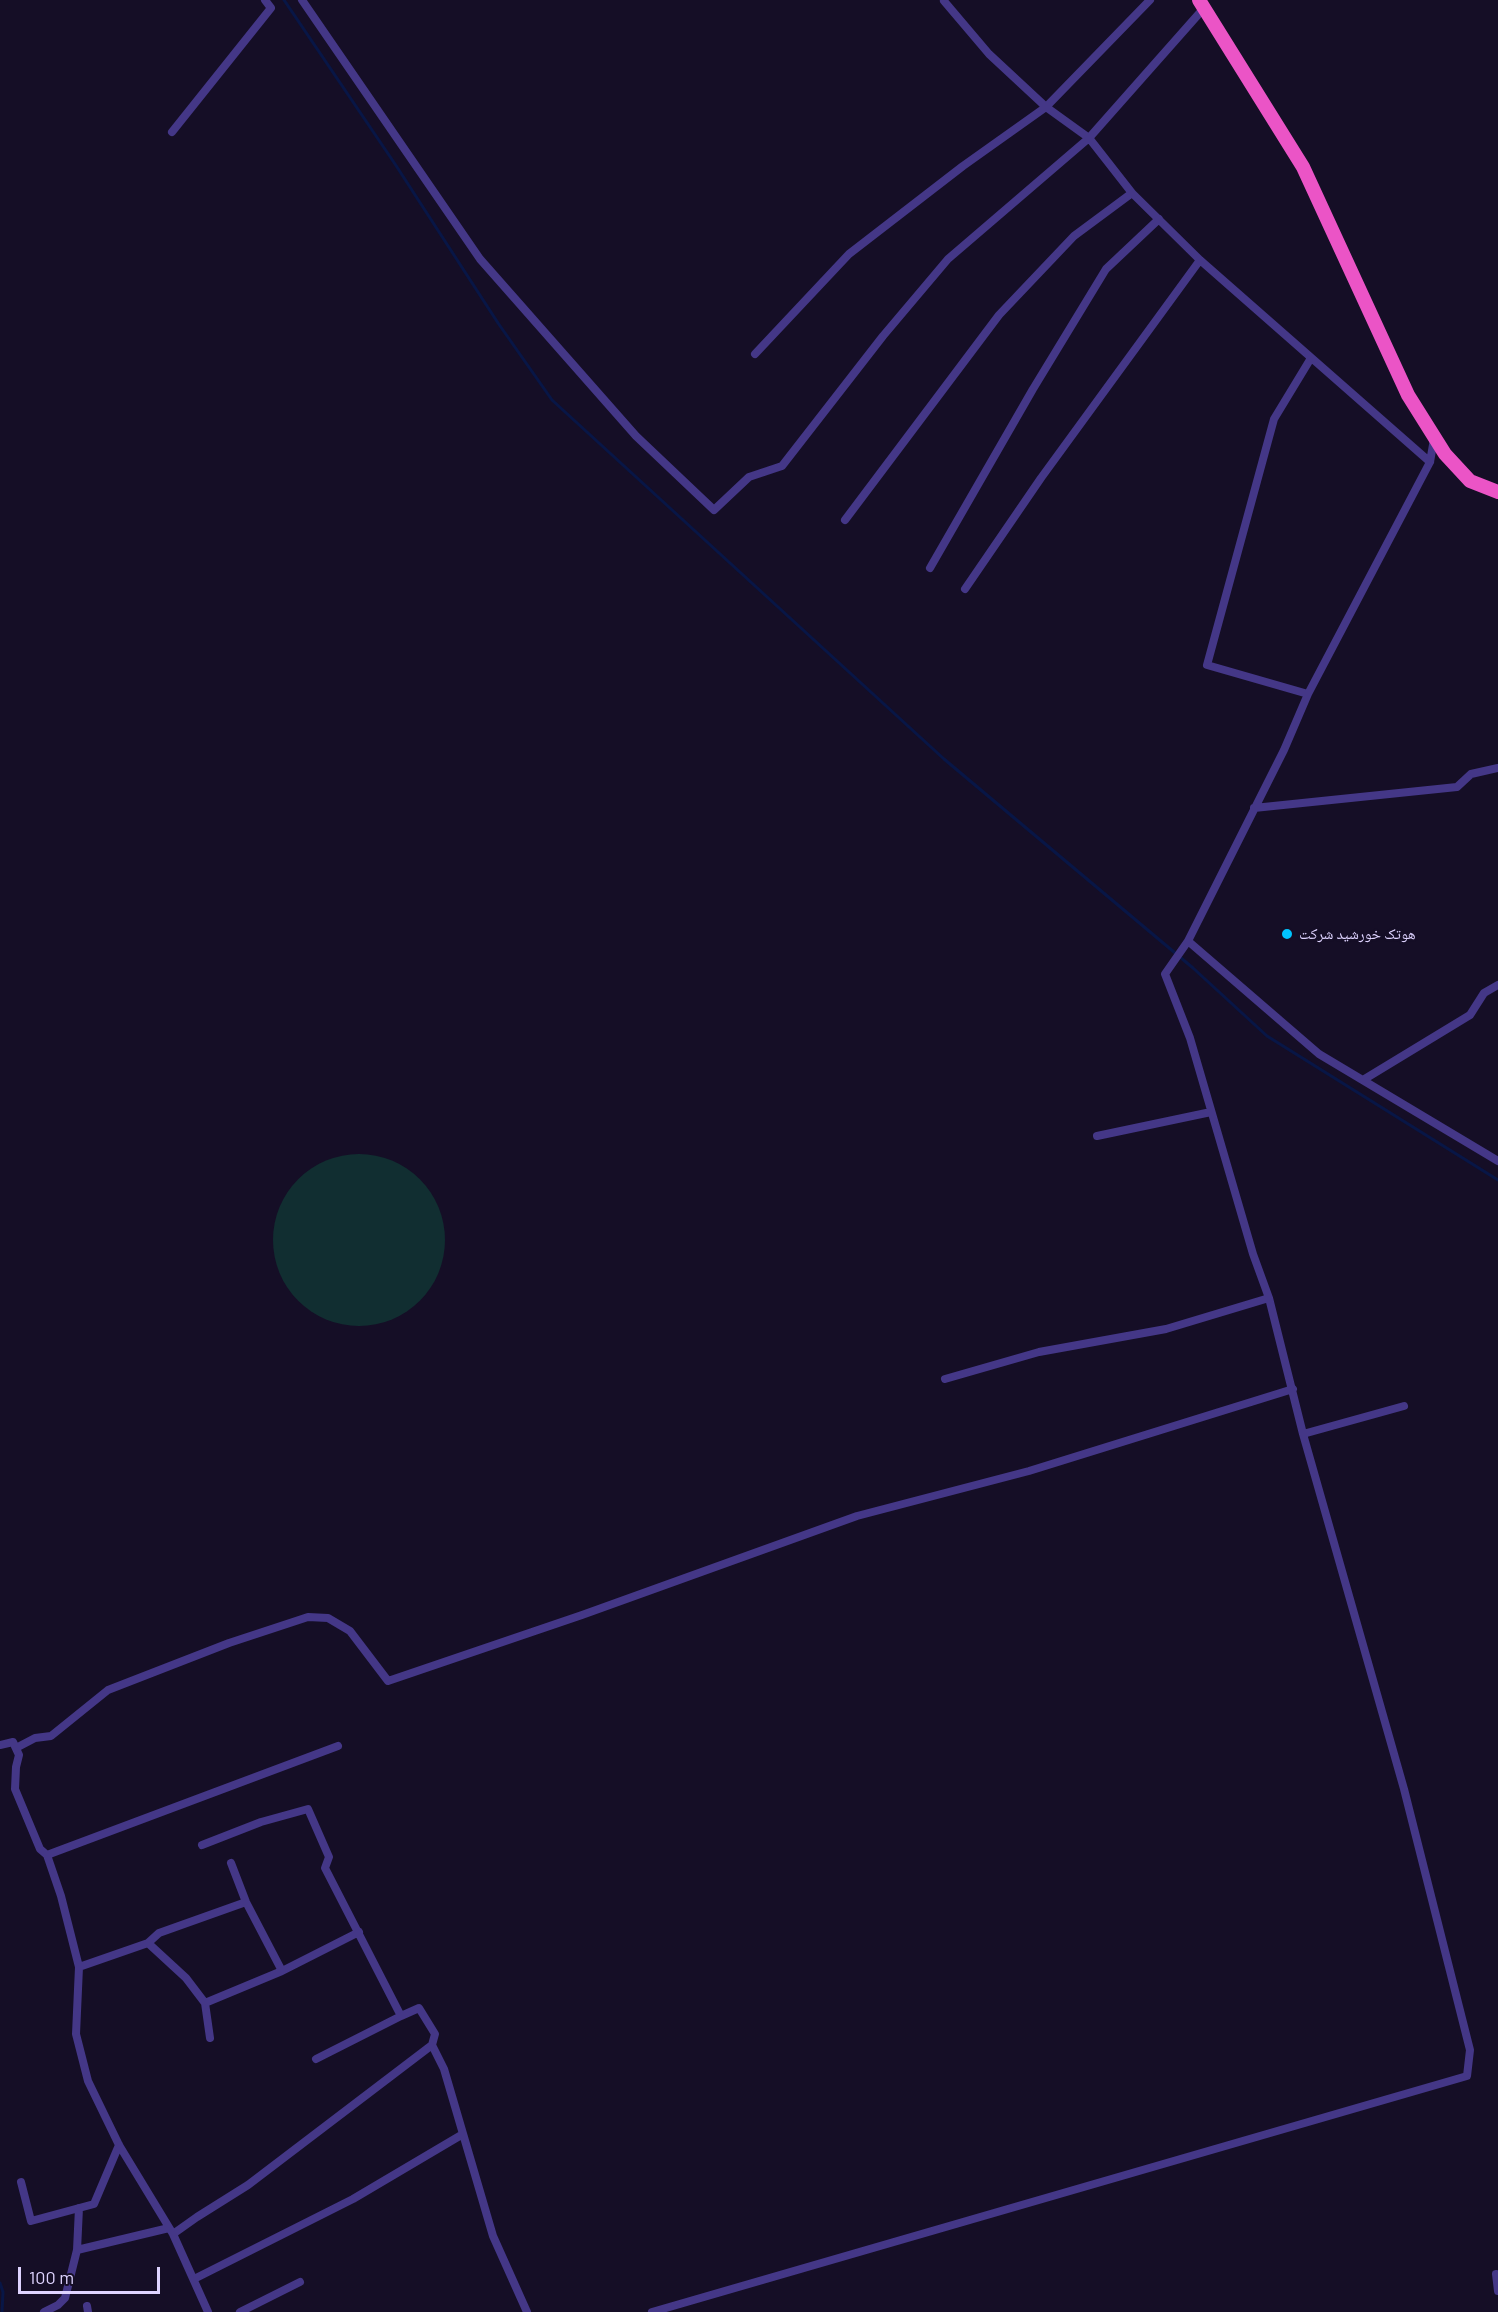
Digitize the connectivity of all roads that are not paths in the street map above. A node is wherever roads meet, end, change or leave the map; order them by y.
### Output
1 (265, 0) edge
2 (302, 0) edge
3 (1150, 0) edge
4 (944, 1) edge
5 (1202, 4) edge
6 (1046, 107) junction
7 (172, 132) dead end
8 (1089, 138) junction
9 (1132, 193) junction
10 (1159, 219) junction
11 (1200, 260) junction
12 (755, 354) dead end
13 (1311, 358) junction
14 (1435, 437) junction
15 (1430, 462) junction
16 (1498, 492) edge
17 (845, 520) dead end
18 (930, 568) dead end
19 (965, 589) dead end
20 (1308, 694) junction
21 (1498, 768) edge
22 (1254, 808) junction
23 (1188, 941) junction
24 (1498, 985) edge
25 (1363, 1080) junction
26 (1211, 1112) junction
27 (1097, 1136) dead end
28 (1498, 1161) edge
29 (1269, 1298) junction
30 (945, 1379) dead end
31 (1293, 1389) junction
32 (1404, 1406) dead end
33 (1303, 1434) junction
34 (0, 1745) edge
35 (338, 1746) dead end
36 (16, 1748) junction
37 (202, 1845) dead end
38 (46, 1855) junction
39 (231, 1863) dead end
40 (246, 1902) junction
41 (358, 1932) junction
42 (148, 1942) junction
43 (79, 1967) junction
44 (282, 1971) junction
45 (205, 2003) junction
46 (401, 2016) junction
47 (210, 2038) dead end
48 (432, 2044) junction
49 (316, 2059) dead end
50 (463, 2134) junction
51 (119, 2145) junction
52 (21, 2182) dead end
53 (79, 2208) junction
54 (171, 2231) junction
55 (77, 2250) junction
56 (1496, 2274) dead end
57 (194, 2279) junction
58 (300, 2282) dead end
59 (1498, 2291) edge
60 (44, 2312) edge
61 (208, 2312) edge
62 (240, 2312) edge
63 (527, 2312) edge
64 (652, 2312) edge

1 - 7 street
2 - 8 street
3 - 6 street
4 - 6 street
5 - 8 street
5 - 14 highway
6 - 8 street
6 - 12 street
8 - 9 street
9 - 10 street
9 - 17 street
10 - 11 street
10 - 18 street
11 - 13 street
11 - 19 street
13 - 15 street
13 - 20 street
14 - 15 street
14 - 16 highway
15 - 20 street
20 - 22 street
21 - 22 street
22 - 23 street
23 - 25 street
23 - 26 street
24 - 25 street
25 - 28 street
26 - 27 street
26 - 29 street
29 - 30 street
29 - 31 street
31 - 33 street
31 - 36 street
32 - 33 street
33 - 64 street
34 - 36 street
35 - 38 street
36 - 38 street
37 - 41 street
38 - 43 street
39 - 40 street
40 - 42 street
40 - 44 street
41 - 44 street
41 - 46 street
42 - 43 street
42 - 45 street
43 - 51 street
44 - 45 street
45 - 47 street
46 - 48 street
46 - 49 street
48 - 50 street
48 - 54 street
50 - 57 street
50 - 63 street
51 - 53 street
51 - 54 street
52 - 53 street
53 - 55 street
54 - 55 street
54 - 57 street
55 - 60 street
56 - 59 street
57 - 61 street
58 - 62 street

